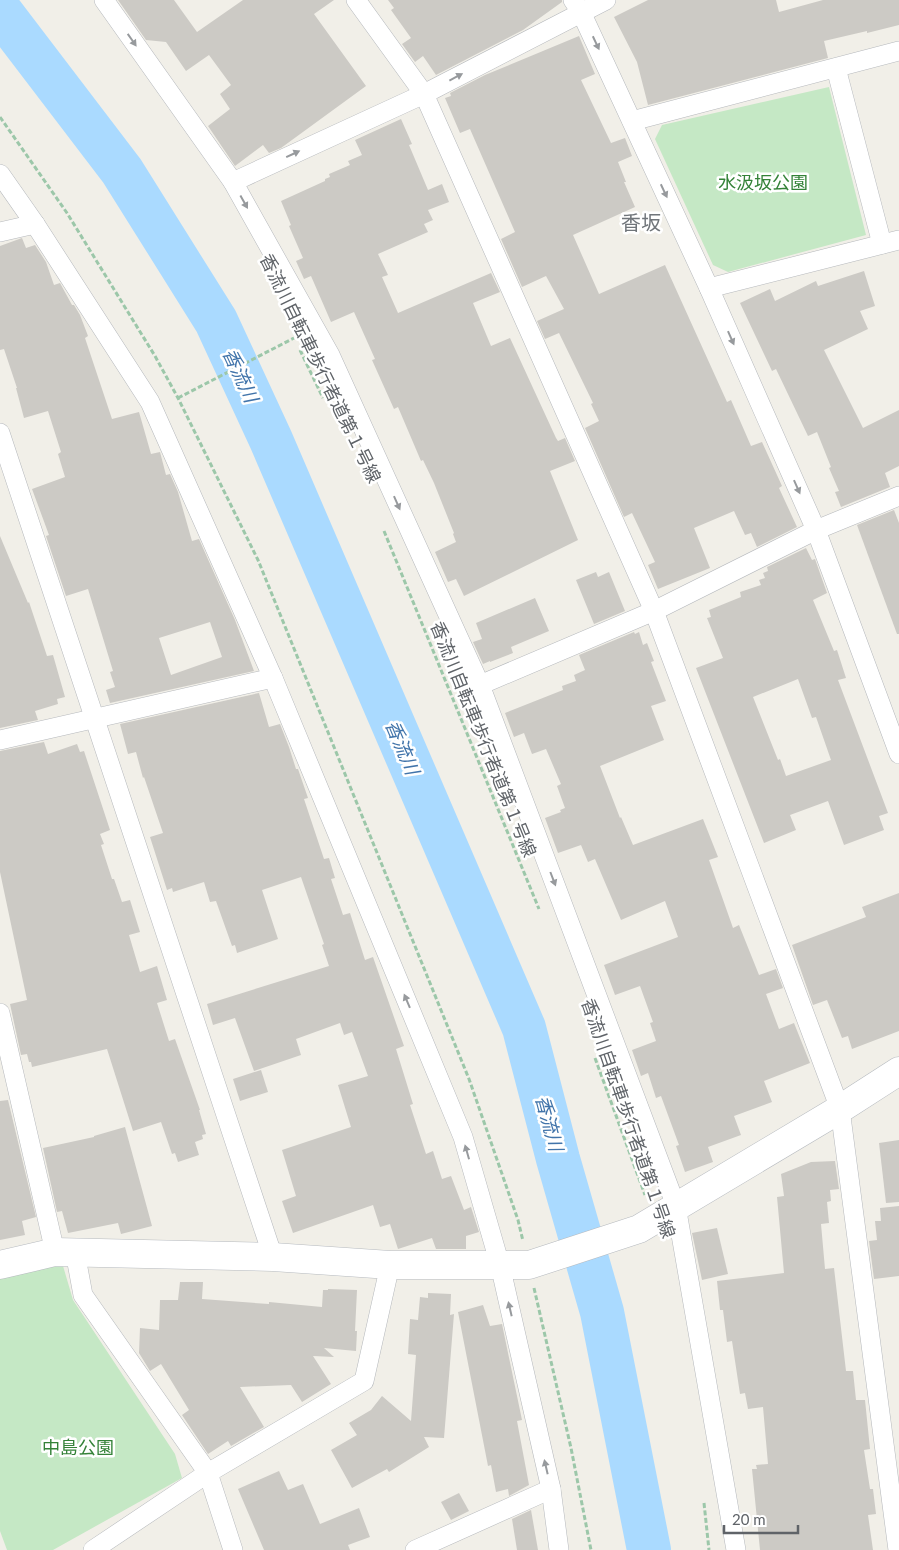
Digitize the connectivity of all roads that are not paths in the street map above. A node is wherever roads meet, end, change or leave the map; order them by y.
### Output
1 (104, 0) edge
2 (356, 0) edge
3 (606, 0) edge
4 (577, 6) edge
5 (899, 51) edge
6 (836, 68) junction
7 (424, 94) junction
8 (632, 121) junction
9 (0, 174) edge
10 (233, 182) junction
11 (35, 224) junction
12 (0, 232) edge
13 (891, 242) edge
14 (709, 288) junction
15 (0, 433) edge
16 (899, 496) edge
17 (816, 530) junction
18 (654, 611) junction
19 (272, 678) junction
20 (480, 685) junction
21 (95, 718) junction
22 (0, 740) edge
23 (899, 754) edge
24 (0, 1013) edge
25 (899, 1072) edge
26 (840, 1109) junction
27 (656, 1218) junction
28 (65, 1252) junction
29 (273, 1257) junction
30 (390, 1264) junction
31 (0, 1265) edge
32 (500, 1265) junction
33 (208, 1473) junction
34 (551, 1489) junction
35 (93, 1550) edge
36 (233, 1550) edge
37 (415, 1550) edge
38 (559, 1550) edge
39 (736, 1550) edge
40 (898, 1550) edge

1 -> 10 street
2 - 7 street
3 - 4 street
7 -> 4 street
4 -> 8 street
5 - 6 street
6 - 8 street
6 - 13 street
10 -> 7 street
7 - 18 street
8 -> 14 street
9 - 11 street
10 -> 20 street
11 - 12 street
11 - 19 street
13 - 14 street
14 -> 17 street
15 - 21 street
16 - 17 street
17 - 18 street
17 - 23 street
18 - 20 street
18 - 26 street
19 - 21 street
32 -> 19 street
20 -> 27 street
21 - 22 street
21 - 29 street
24 - 28 street
25 - 26 street
26 - 27 street
26 - 40 street
27 - 32 street
27 - 39 street
28 - 29 street
28 - 31 street
28 - 33 street
29 - 30 street
30 - 32 street
30 - 33 street
34 -> 32 street
33 - 35 street
33 - 36 street
34 - 37 street
34 - 38 street

